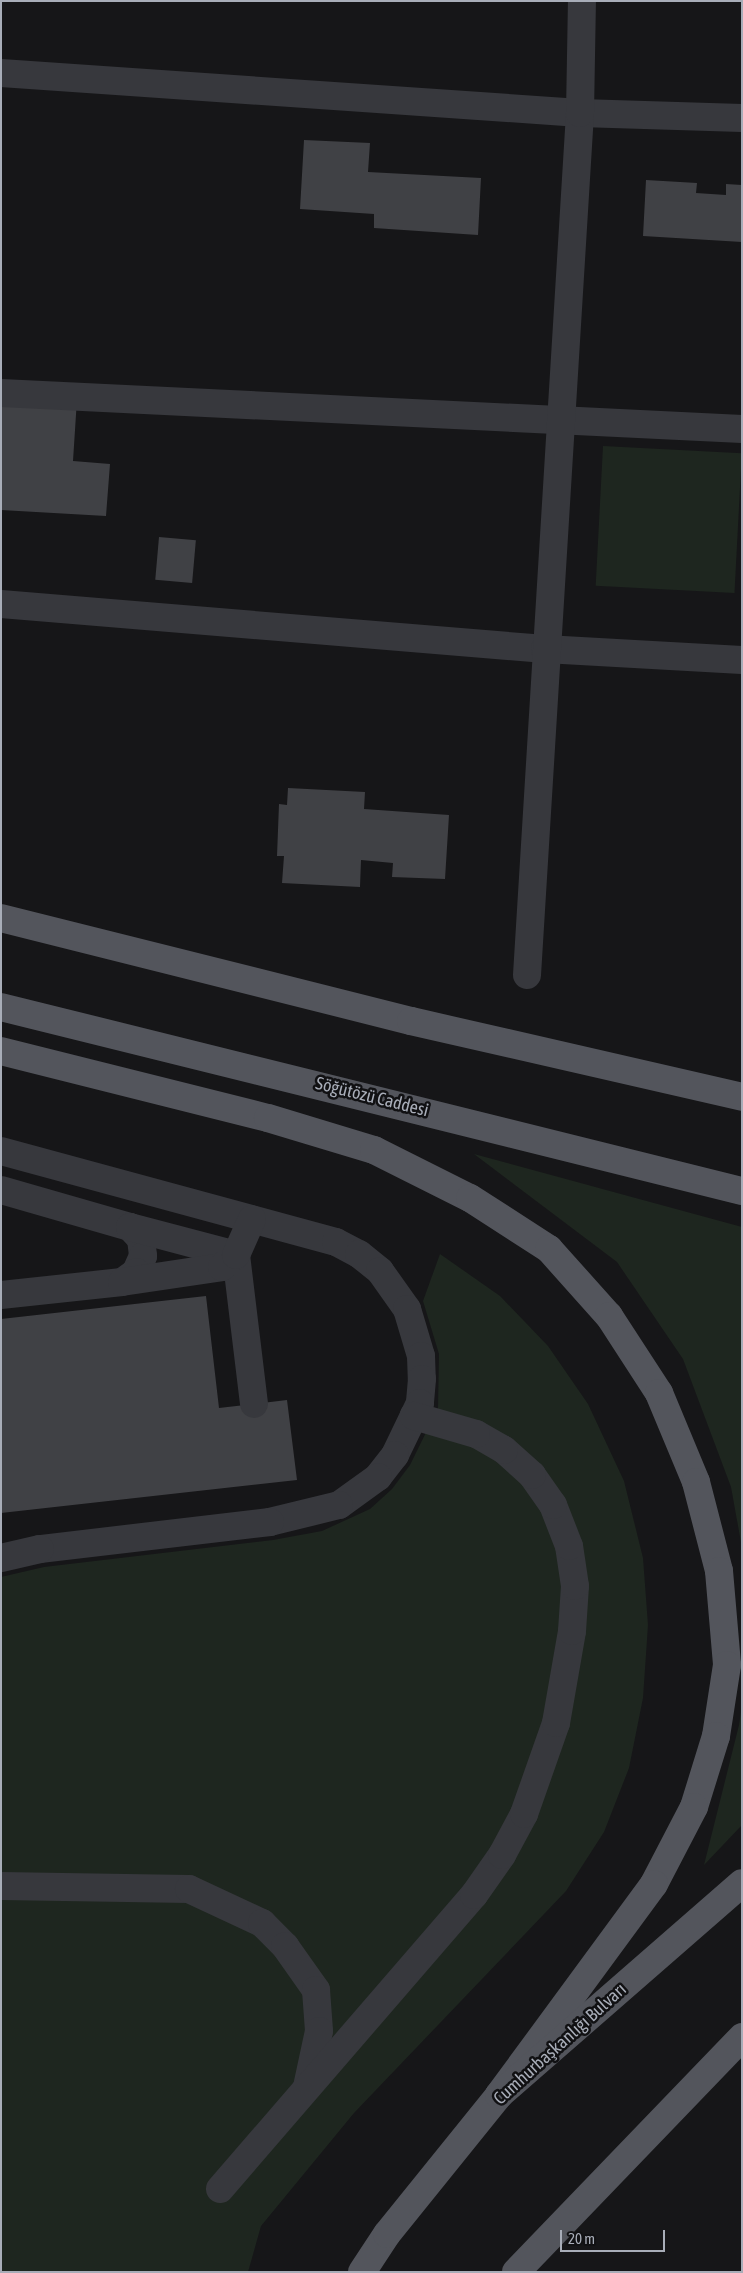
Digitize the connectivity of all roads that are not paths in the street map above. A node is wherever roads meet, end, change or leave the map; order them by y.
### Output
1 (582, 1) edge
2 (1, 73) edge
3 (580, 112) junction
4 (742, 118) edge
5 (1, 393) edge
6 (562, 421) junction
7 (742, 429) edge
8 (1, 604) edge
9 (545, 650) junction
10 (742, 660) edge
11 (1, 918) edge
12 (527, 975) dead end
13 (1, 1007) edge
14 (1, 1050) edge
15 (742, 1097) edge
16 (1, 1151) edge
17 (1, 1190) edge
18 (742, 1191) edge
19 (252, 1219) junction
20 (130, 1227) junction
21 (236, 1255) junction
22 (122, 1282) junction
23 (1, 1295) edge
24 (254, 1404) dead end
25 (414, 1416) junction
26 (1, 1558) edge
27 (742, 1883) edge
28 (1, 1886) edge
29 (742, 2037) edge
30 (307, 2090) junction
31 (499, 2095) junction
32 (220, 2189) dead end
33 (362, 2272) edge
34 (516, 2272) edge

1 - 3 lane
2 - 3 lane
3 - 4 lane
3 - 6 lane
5 - 6 lane
6 - 7 lane
6 - 9 lane
8 - 9 lane
9 - 10 lane
9 - 12 lane
11 - 15 main road
13 - 18 main road, Söğütözü Caddesi
14 - 31 main road
16 - 19 lane
17 - 20 lane
19 - 21 lane
19 - 25 lane
20 - 21 lane
20 - 22 lane
21 - 22 lane
21 - 24 lane
22 - 23 lane
25 - 26 lane
25 - 30 lane
27 - 31 main road, Cumhurbaşkanlığı Bulvarı
28 - 30 lane
29 - 34 main road
30 - 32 lane
31 - 33 main road, Cumhurbaşkanlığı Bulvarı

